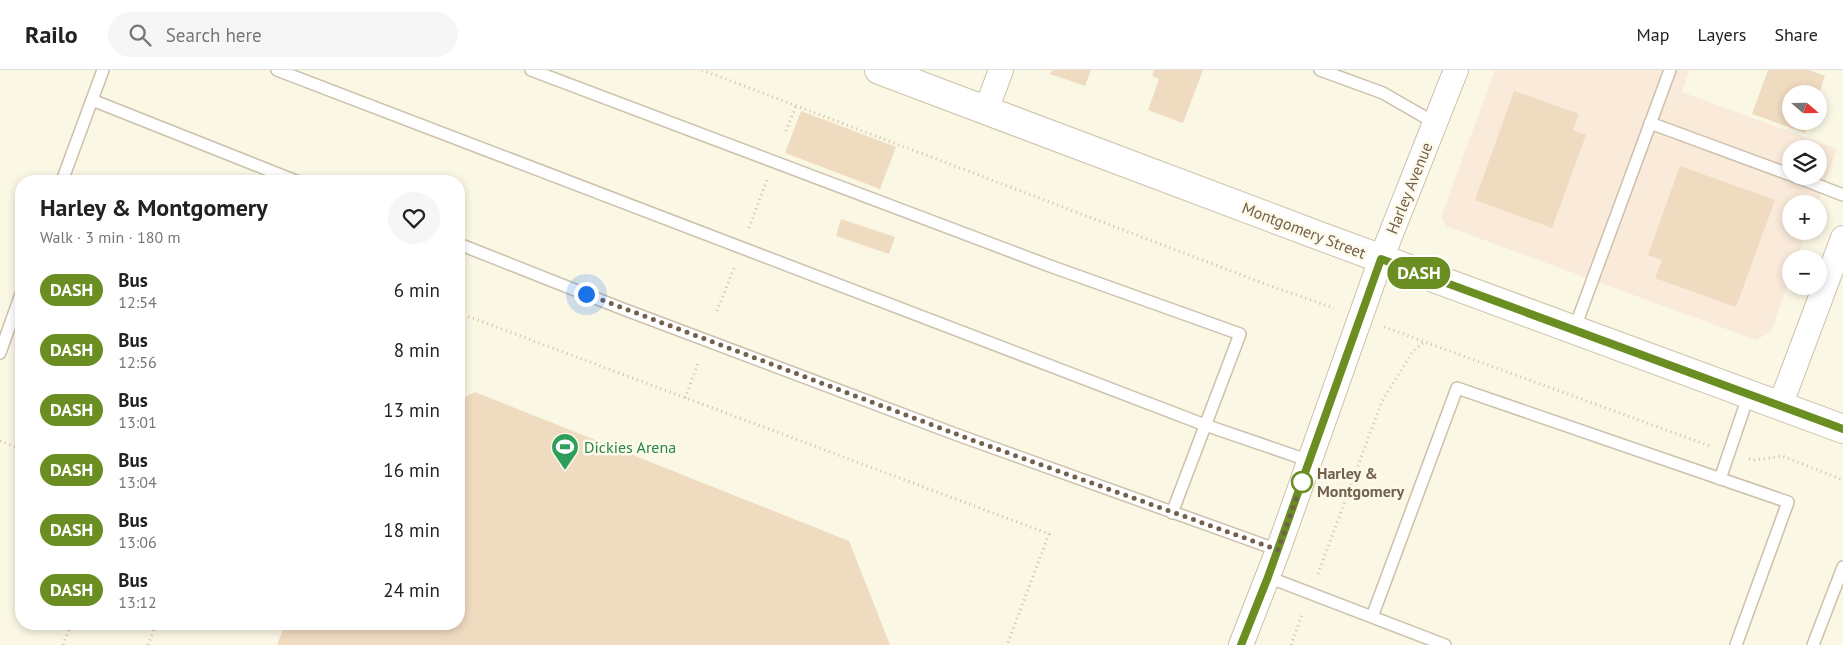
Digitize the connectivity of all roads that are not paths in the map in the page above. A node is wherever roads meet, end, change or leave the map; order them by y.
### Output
1 (103, 70) edge
2 (277, 70) edge
3 (531, 70) edge
4 (879, 70) edge
5 (1001, 70) edge
6 (1320, 70) edge
7 (1456, 70) edge
8 (1670, 70) edge
9 (92, 100) junction
10 (986, 110) junction
11 (1435, 123) junction
12 (1650, 123) junction
13 (1782, 172) edge
14 (64, 175) edge
15 (281, 175) edge
16 (1816, 185) edge
17 (1843, 195) edge
18 (1843, 238) edge
19 (465, 246) edge
20 (1381, 259) junction
21 (15, 311) edge
22 (1574, 330) junction
23 (0, 353) edge
24 (1750, 394) junction
25 (1780, 406) junction
26 (1205, 425) junction
27 (1843, 429) edge
28 (1310, 461) junction
29 (1720, 479) junction
30 (1172, 513) junction
31 (1278, 550) junction
32 (1843, 568) edge
33 (1268, 577) junction
34 (1372, 617) junction
35 (1241, 645) edge
36 (1445, 645) edge
37 (1736, 645) edge
38 (1813, 645) edge

1 - 9 lane
2 - 26 lane
3 - 26 lane
4 - 10 main road, Montgomery Street
5 - 10 street
6 - 11 lane
7 - 11 street, Harley Avenue
8 - 12 lane
9 - 14 lane
9 - 15 lane
10 - 20 main road, Montgomery Street
11 - 20 street, Harley Avenue
12 - 13 lane
12 - 22 lane
16 - 17 lane
18 - 25 street
19 - 30 lane
20 - 22 main road, Montgomery Street
20 - 28 street, Harley Avenue
21 - 23 lane
22 - 24 main road, Montgomery Street
24 - 25 main road, Montgomery Street
24 - 29 lane
25 - 27 main road, Montgomery Street
26 - 28 lane
26 - 30 lane
28 - 31 street, Harley Avenue
29 - 34 lane
29 - 37 lane
30 - 31 lane
31 - 33 street, Harley Avenue
32 - 38 lane
33 - 34 lane
33 - 35 street, Harley Avenue
34 - 36 lane

